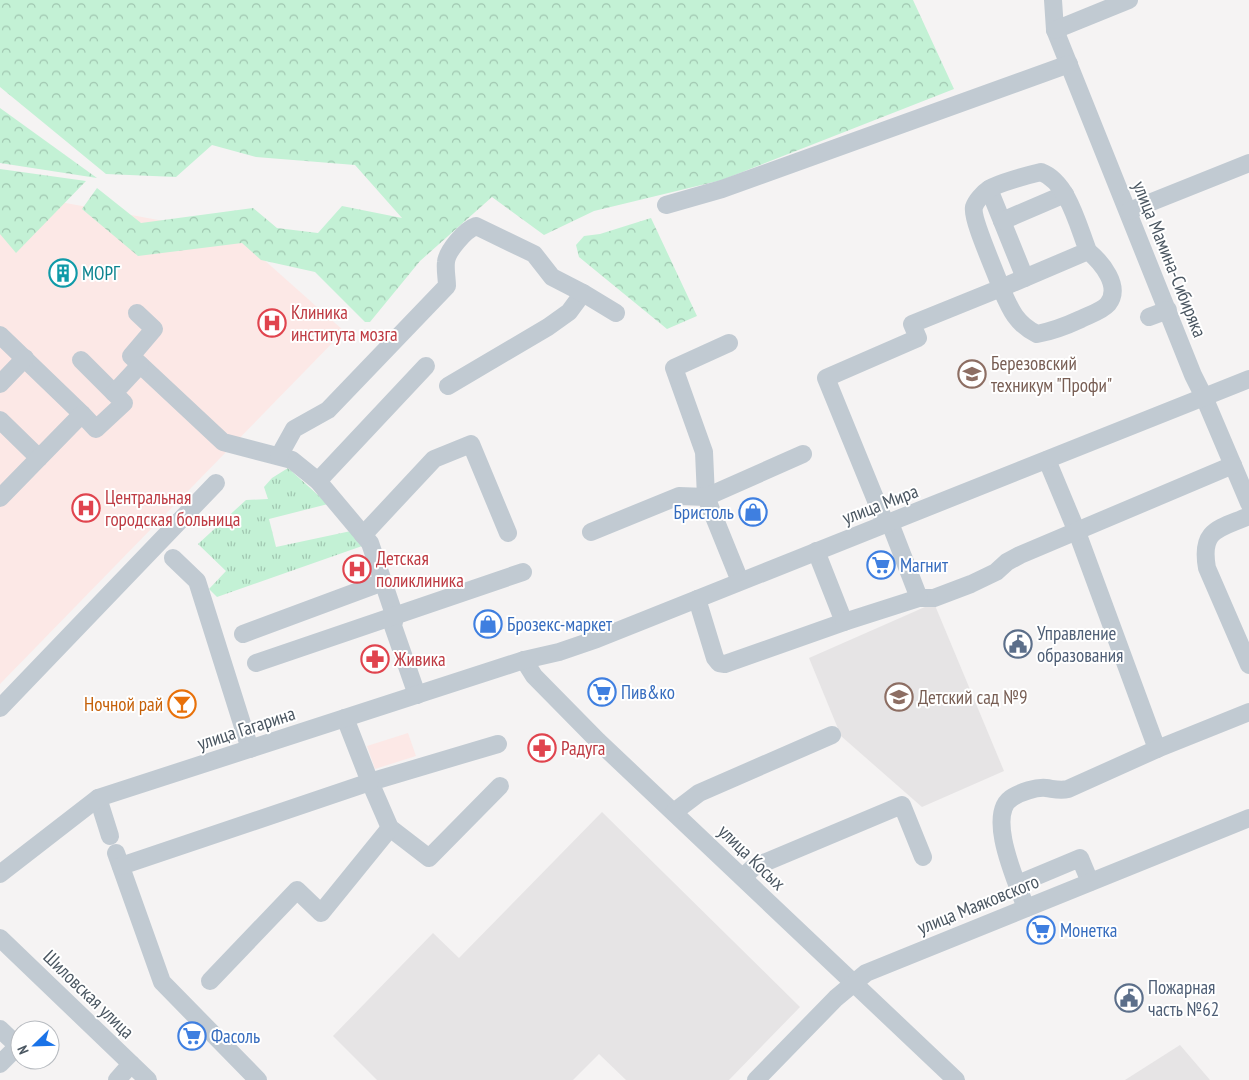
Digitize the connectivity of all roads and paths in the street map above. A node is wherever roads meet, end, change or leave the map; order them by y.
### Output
1 (1053, 0) edge
2 (1129, 0) edge
3 (1055, 30) junction
4 (1069, 64) junction
5 (1249, 163) edge
6 (989, 189) junction
7 (1065, 194) junction
8 (666, 205) dead end
9 (1129, 211) junction
10 (1002, 221) junction
11 (1088, 251) junction
12 (1025, 278) junction
13 (1001, 288) junction
14 (584, 293) junction
15 (1168, 310) junction
16 (616, 313) dead end
17 (137, 314) dead end
18 (1149, 317) dead end
19 (0, 335) edge
20 (729, 343) dead end
21 (25, 358) junction
22 (80, 360) dead end
23 (140, 365) junction
24 (426, 366) dead end
25 (1249, 379) edge
26 (0, 384) edge
27 (448, 386) dead end
28 (114, 393) junction
29 (1204, 397) junction
30 (82, 414) junction
31 (0, 420) edge
32 (802, 454) dead end
33 (278, 456) junction
34 (39, 458) junction
35 (1047, 460) junction
36 (1233, 465) junction
37 (318, 481) junction
38 (216, 483) dead end
39 (706, 497) junction
40 (0, 498) edge
41 (1249, 503) edge
42 (1249, 516) edge
43 (888, 524) junction
44 (591, 532) dead end
45 (1077, 532) junction
46 (508, 534) dead end
47 (363, 535) junction
48 (816, 551) junction
49 (173, 558) dead end
50 (523, 572) dead end
51 (383, 582) junction
52 (740, 582) junction
53 (697, 598) junction
54 (919, 598) junction
55 (395, 617) junction
56 (844, 622) junction
57 (243, 634) dead end
58 (524, 660) junction
59 (256, 663) dead end
60 (1249, 666) edge
61 (417, 695) junction
62 (0, 708) edge
63 (1249, 712) edge
64 (345, 718) junction
65 (832, 735) dead end
66 (498, 744) dead end
67 (250, 749) junction
68 (1157, 749) junction
69 (370, 782) junction
70 (500, 786) dead end
71 (98, 798) junction
72 (674, 812) junction
73 (1249, 818) edge
74 (390, 828) junction
75 (110, 836) dead end
76 (923, 857) dead end
77 (0, 874) edge
78 (743, 877) junction
79 (1090, 882) junction
80 (1018, 884) junction
81 (1026, 908) junction
82 (0, 938) edge
83 (210, 981) dead end
84 (854, 983) junction
85 (0, 1029) edge
86 (0, 1064) edge
87 (131, 1064) junction
88 (117, 1080) edge
89 (148, 1080) edge
90 (258, 1080) edge
91 (756, 1080) edge
92 (956, 1080) edge

1 - 3 street, улица Мамина-Сибиряка
2 - 3 street
3 - 4 street, улица Мамина-Сибиряка
4 - 8 street
4 - 9 street, улица Мамина-Сибиряка
5 - 9 street
6 - 7 street
6 - 10 street
6 - 13 street
7 - 10 street
7 - 11 street
9 - 15 street, улица Мамина-Сибиряка
10 - 12 street
11 - 12 street
11 - 13 street
12 - 13 street
13 - 43 street
14 - 16 street
14 - 27 street
14 - 33 street
15 - 18 street
15 - 29 street, улица Мамина-Сибиряка
17 - 23 street
19 - 21 street
20 - 39 street
21 - 26 street
21 - 30 street
22 - 28 street
23 - 28 street
23 - 33 street
24 - 37 street
25 - 29 street, улица Мира
28 - 30 street
29 - 35 street, улица Мира
29 - 36 street, улица Мамина-Сибиряка
30 - 34 street
31 - 34 street
32 - 39 street
33 - 37 street
34 - 40 street
35 - 43 street, улица Мира
35 - 45 street
36 - 41 street, улица Мамина-Сибиряка
36 - 45 street
37 - 47 street
38 - 62 street
39 - 44 street
39 - 52 street
42 - 60 street
43 - 48 street, улица Мира
43 - 54 street
45 - 54 street
45 - 68 street
46 - 47 street
47 - 51 street
48 - 52 street, улица Мира
48 - 56 street
49 - 67 street
50 - 55 street
51 - 55 street
51 - 57 street
52 - 53 street, улица Мира
53 - 56 street
53 - 58 street, улица Мира
54 - 56 street
55 - 59 street
55 - 61 street
58 - 61 street, улица Гагарина
58 - 72 street, улица Косых
61 - 64 street, улица Гагарина
63 - 68 street
64 - 67 street, улица Гагарина
64 - 69 street
65 - 72 street
66 - 69 street
67 - 71 street, улица Гагарина
68 - 80 street
69 - 74 street
69 - 90 street
70 - 74 street
71 - 75 street
71 - 77 street, улица Гагарина
72 - 78 street, улица Косых
73 - 79 street, улица Маяковского
74 - 83 street
76 - 78 street
78 - 84 street, улица Косых
79 - 80 street
79 - 81 street, улица Маяковского
80 - 81 street
81 - 84 street, улица Маяковского
82 - 87 street, Шиловская улица
84 - 91 street, улица Маяковского
84 - 92 street, улица Косых
85 - 86 street
87 - 88 street
87 - 89 street, Шиловская улица

